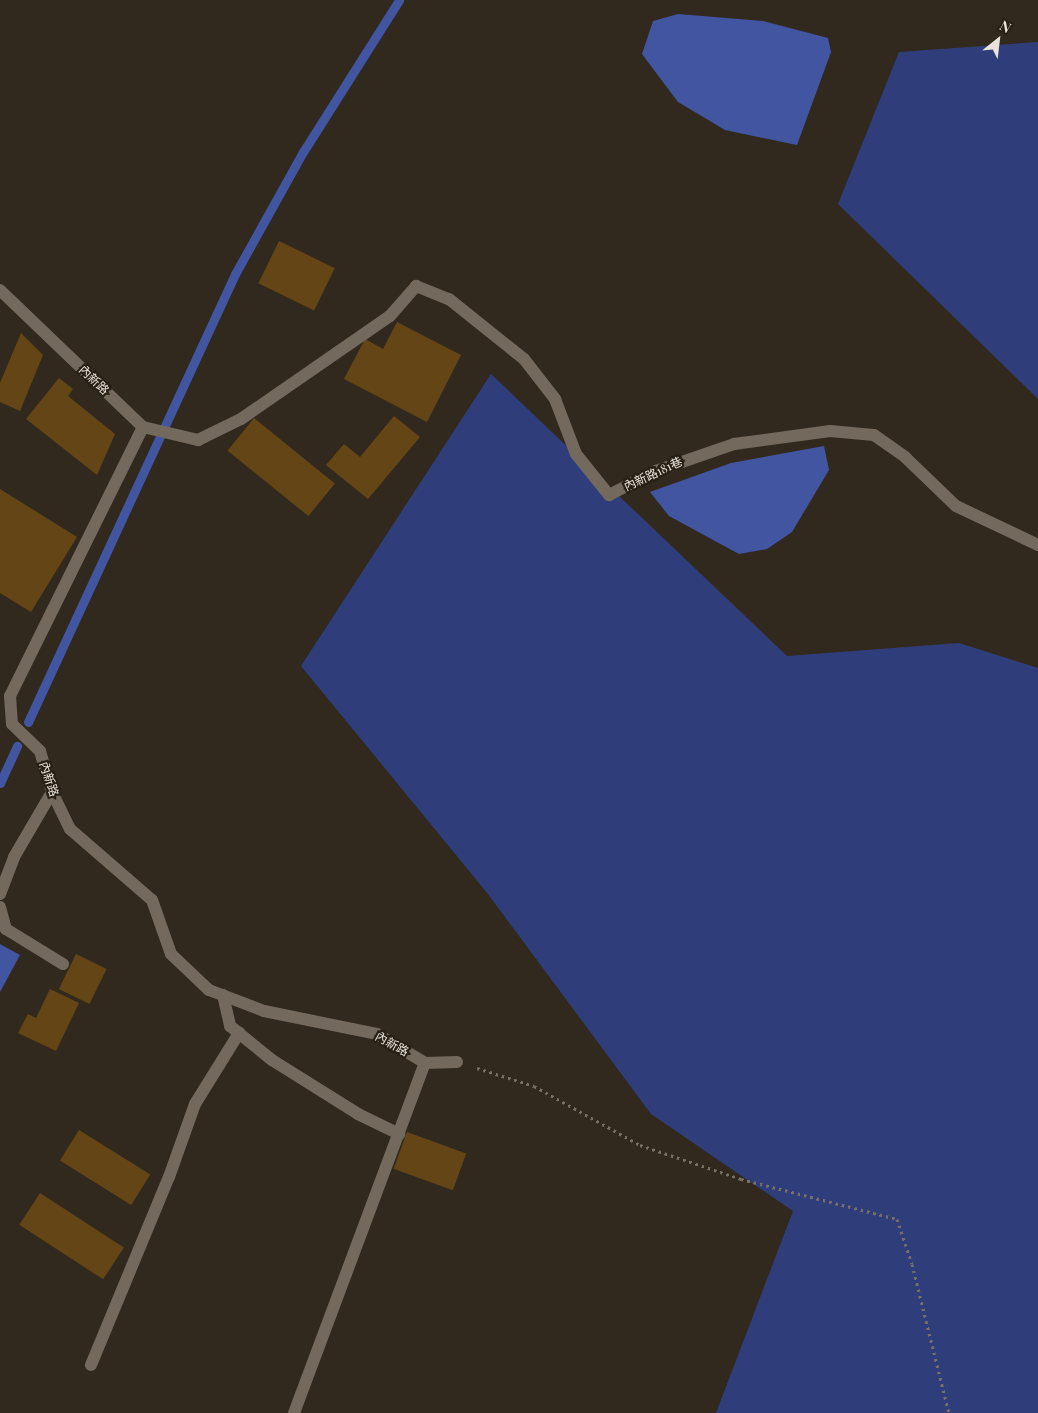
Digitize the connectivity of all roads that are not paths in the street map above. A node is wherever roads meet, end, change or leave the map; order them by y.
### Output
1 (0, 290) edge
2 (143, 427) junction
3 (1038, 545) edge
4 (52, 792) junction
5 (0, 894) edge
6 (0, 907) edge
7 (63, 964) dead end
8 (223, 995) junction
9 (239, 1033) junction
10 (457, 1062) road end
11 (425, 1063) junction
12 (400, 1134) junction
13 (91, 1365) dead end
14 (294, 1413) edge

1 - 2 street, 內新路
2 - 3 street, 內新路181巷
2 - 4 street, 內新路
4 - 5 street
4 - 8 street, 內新路
6 - 7 street
8 - 9 street
8 - 11 street, 內新路
9 - 12 street
9 - 13 street
10 - 11 street
11 - 12 street
12 - 14 street

